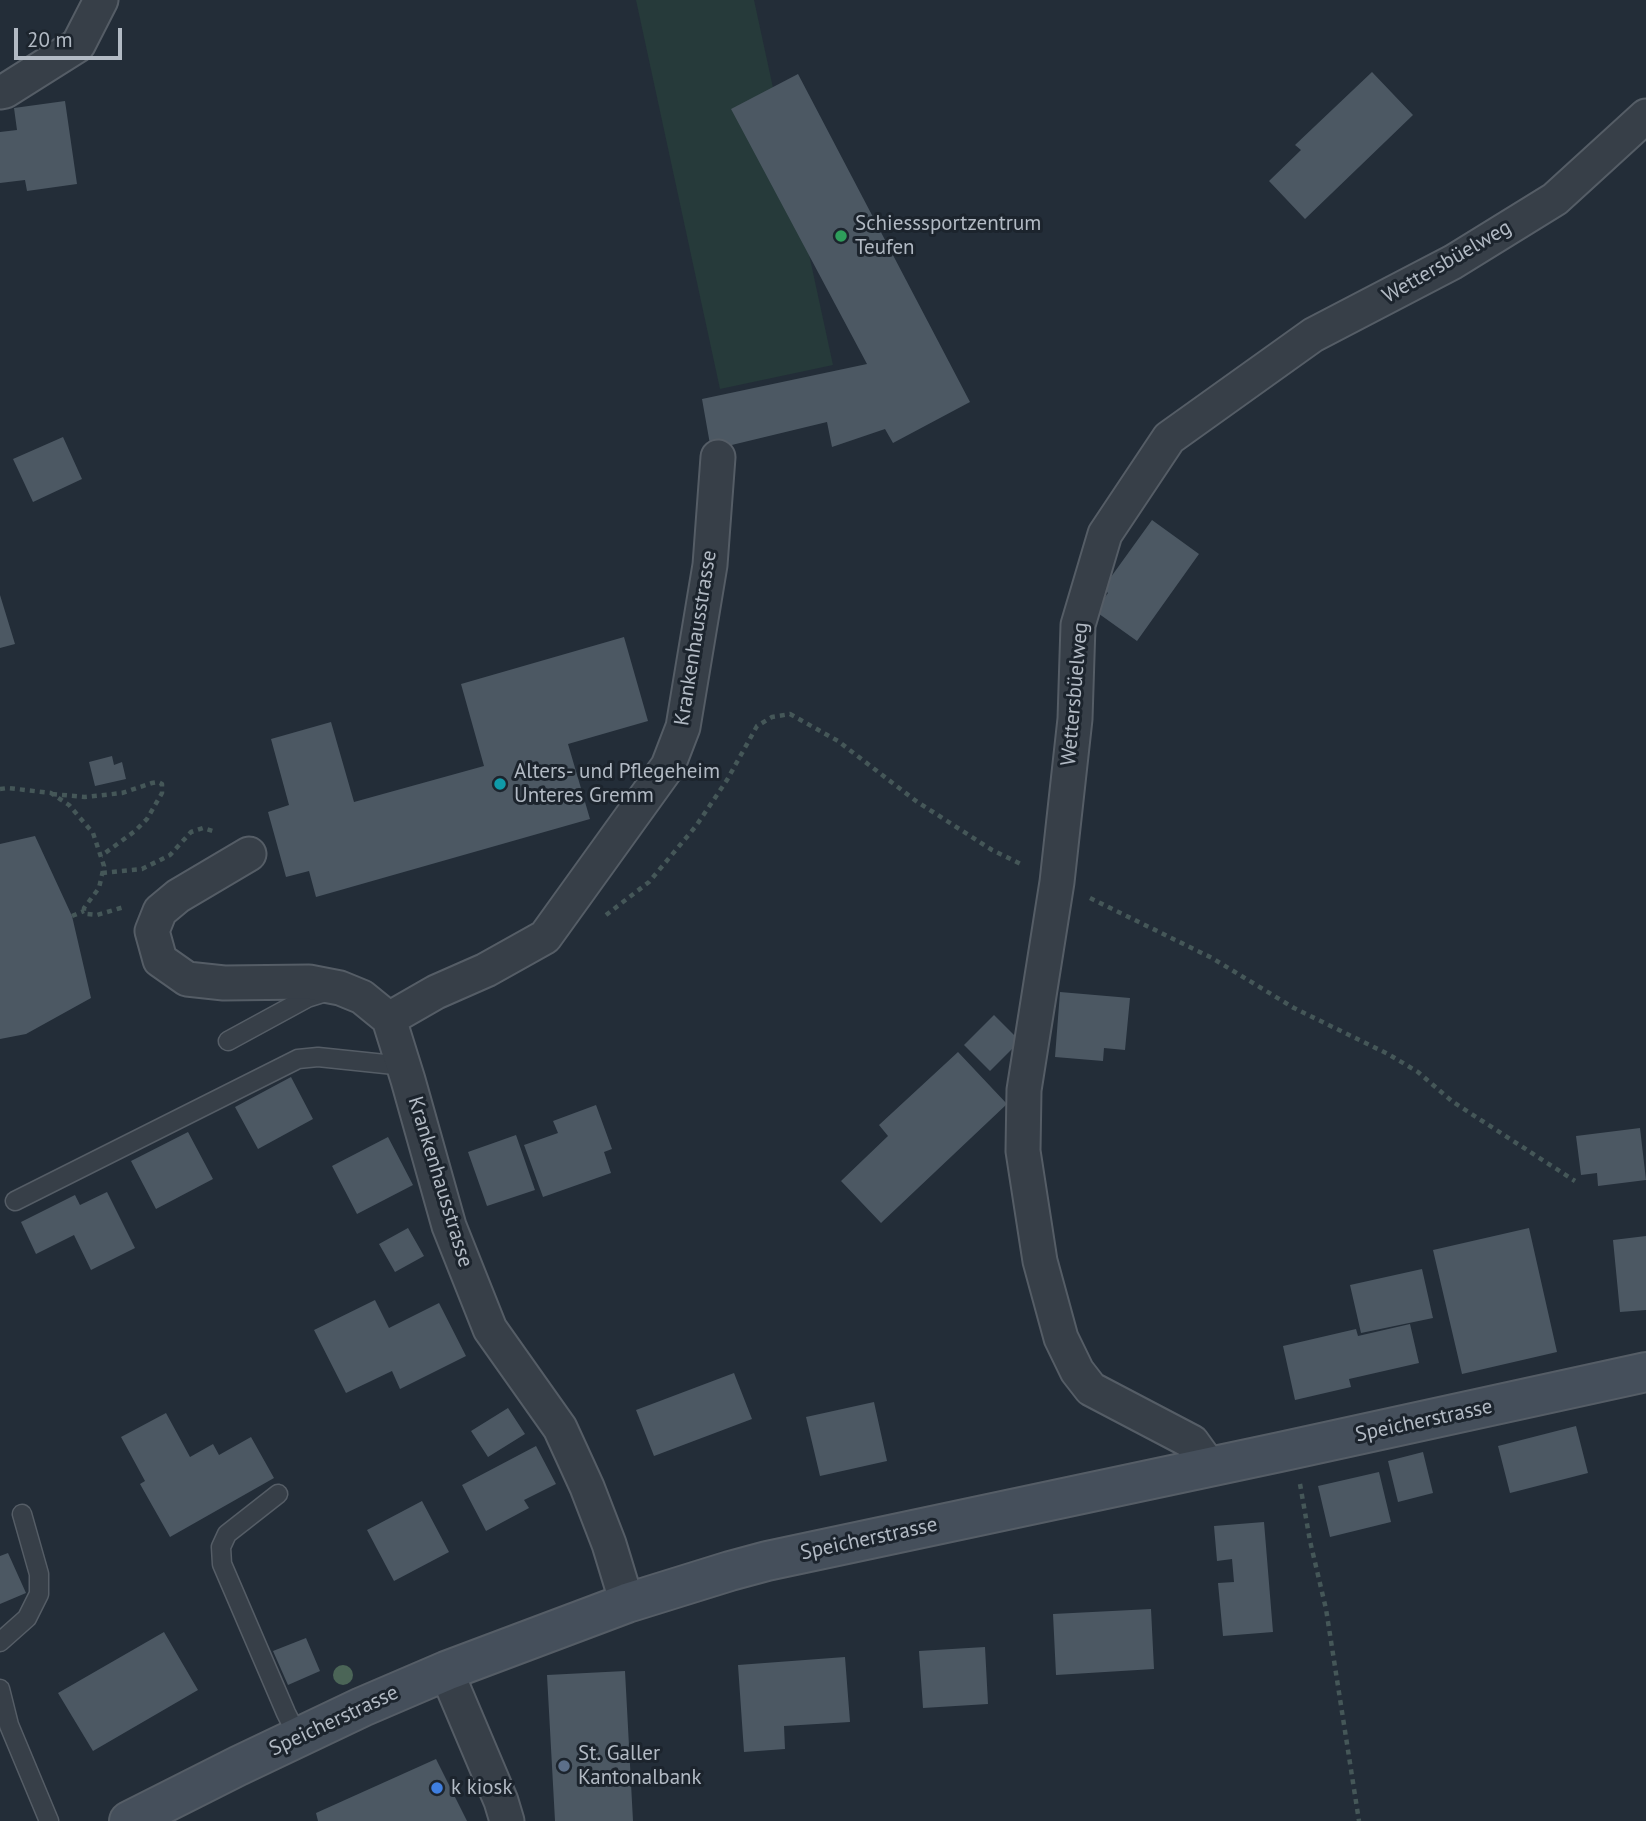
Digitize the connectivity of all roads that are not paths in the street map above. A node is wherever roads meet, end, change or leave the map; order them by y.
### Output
1 (101, 0) edge
2 (0, 92) edge
3 (1646, 116) edge
4 (719, 457) dead end
5 (243, 857) road end
6 (340, 988) junction
7 (389, 1020) junction
8 (228, 1041) dead end
9 (404, 1066) junction
10 (15, 1201) dead end
11 (1646, 1372) edge
12 (1210, 1467) junction
13 (278, 1494) dead end
14 (22, 1514) dead end
15 (627, 1603) junction
16 (0, 1642) edge
17 (446, 1671) junction
18 (0, 1689) edge
19 (298, 1737) junction
20 (50, 1821) edge
21 (130, 1821) edge
22 (507, 1821) edge

1 - 2 street
3 - 12 street, Wettersbüelweg
4 - 7 street, Krankenhausstrasse
5 - 6 street
6 - 7 street
6 - 8 lane
7 - 9 street, Krankenhausstrasse
9 - 10 lane
9 - 15 street, Krankenhausstrasse
11 - 12 main road, Speicherstrasse
12 - 15 main road, Speicherstrasse
13 - 19 lane
14 - 16 lane
15 - 17 main road, Speicherstrasse
17 - 19 main road, Speicherstrasse
17 - 22 street
18 - 20 lane
19 - 21 main road, Speicherstrasse

